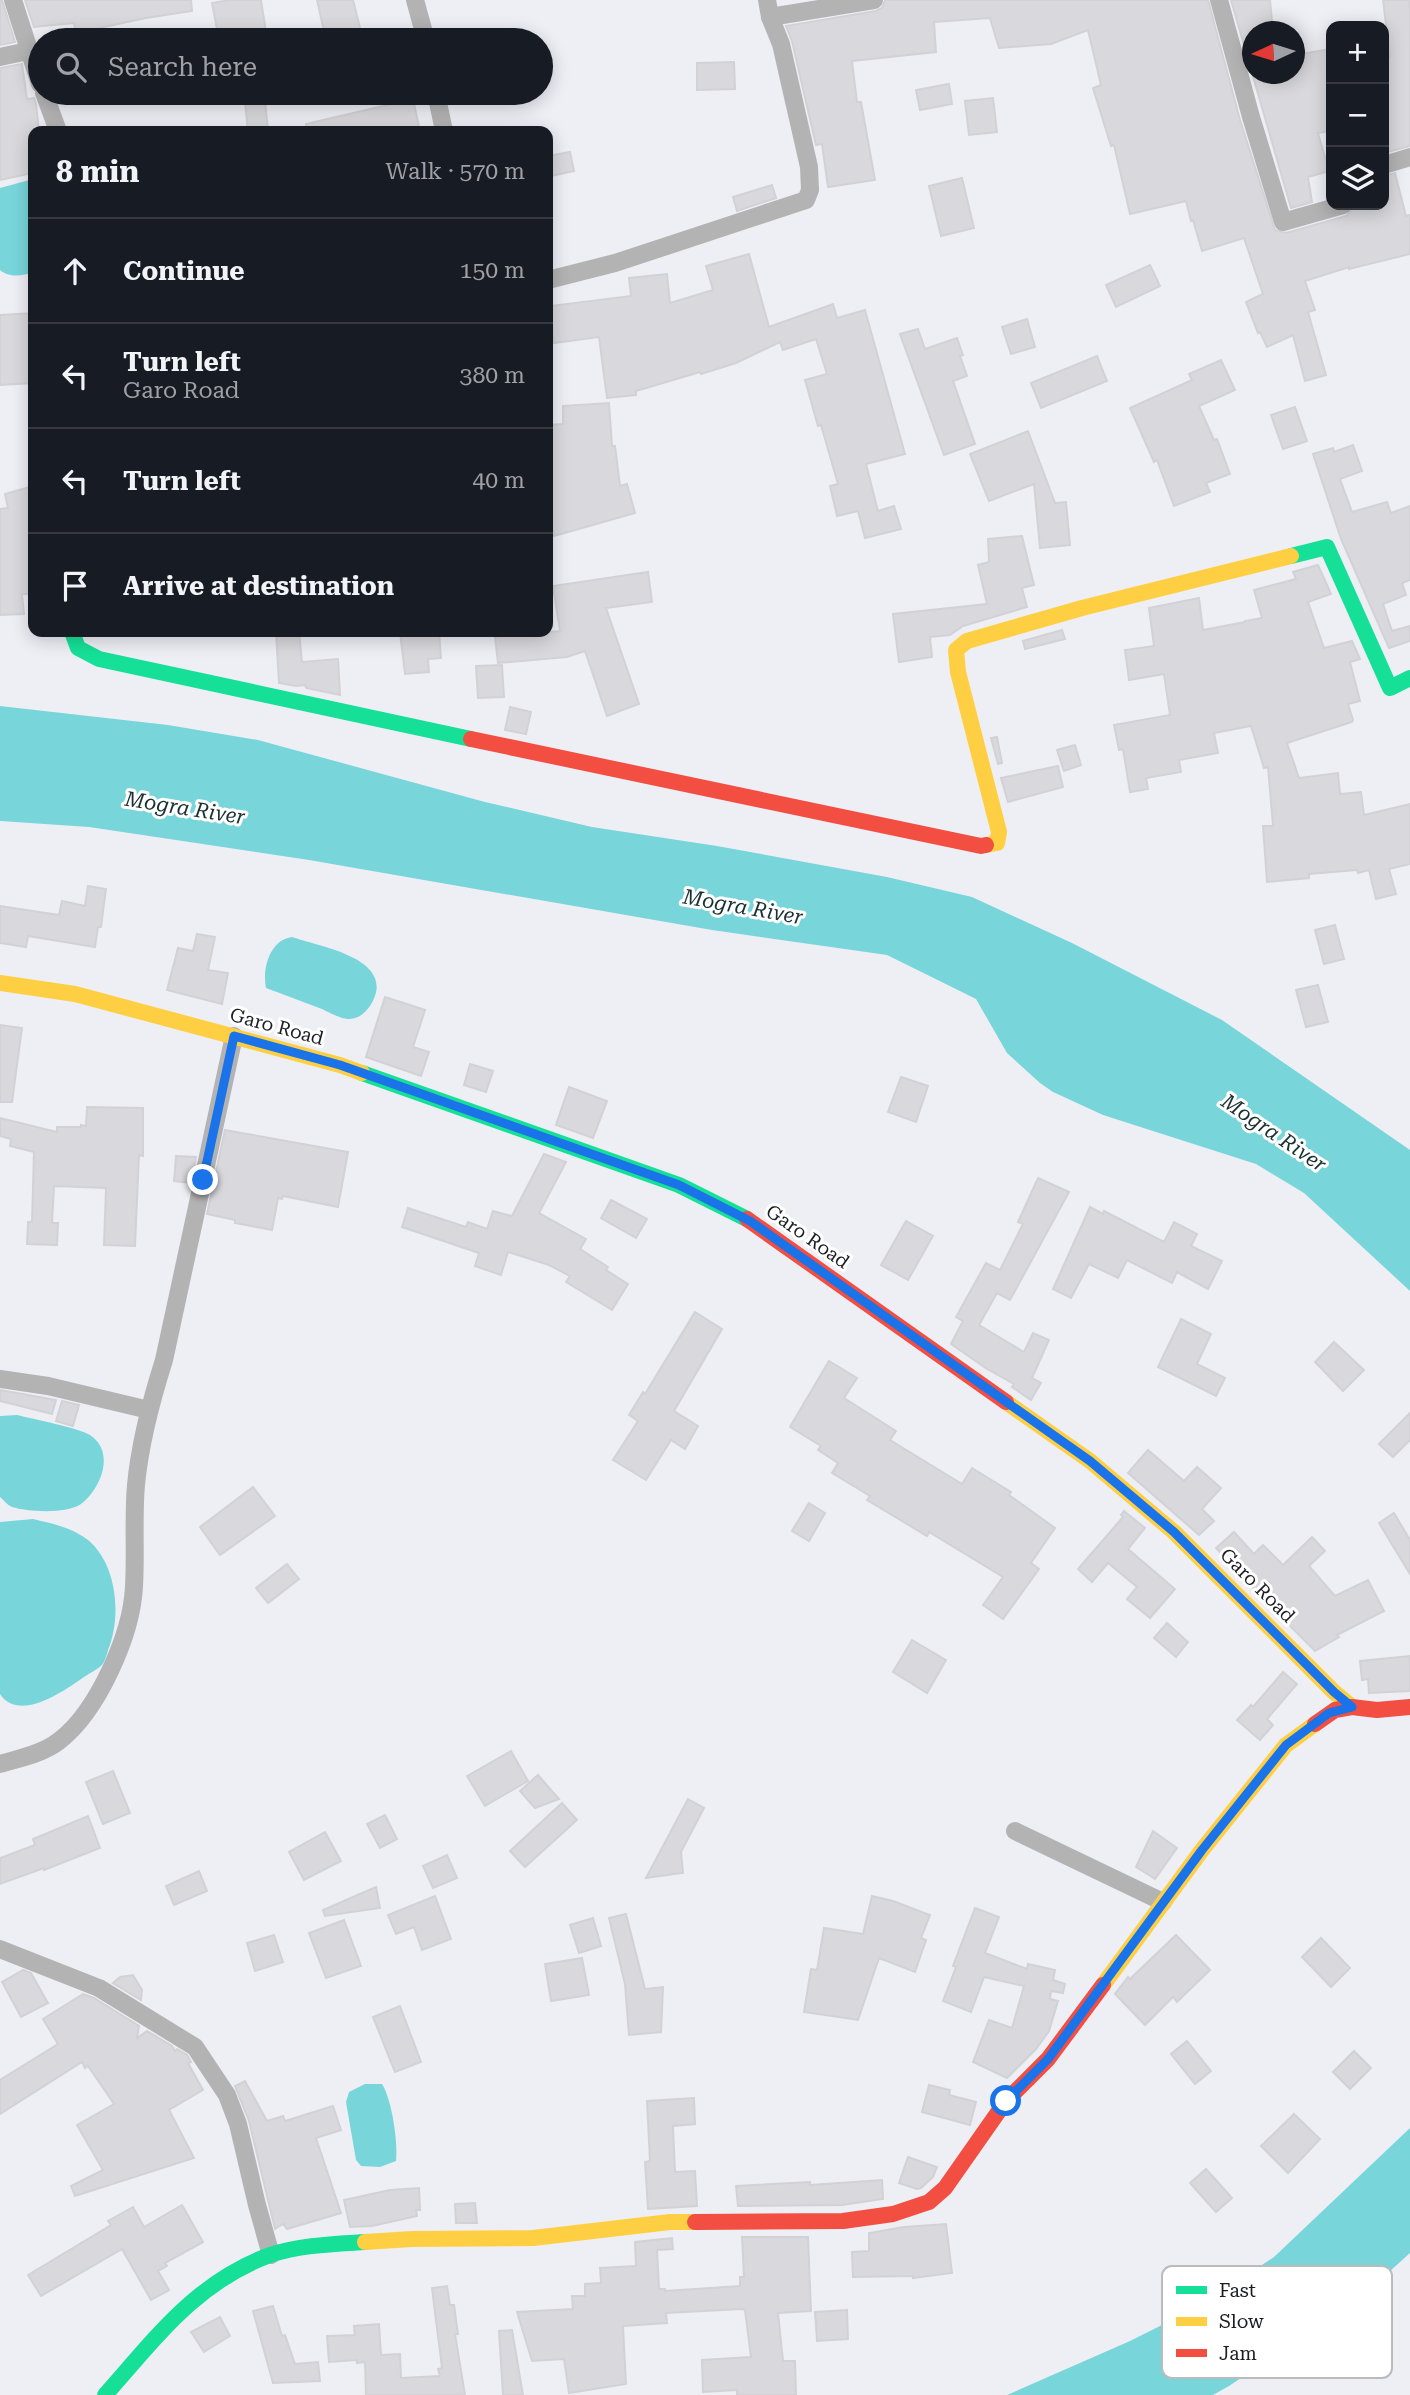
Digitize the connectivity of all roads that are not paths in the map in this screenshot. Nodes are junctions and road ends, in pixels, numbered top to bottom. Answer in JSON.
{"nodes":[{"id":1,"x":13,"y":0,"type":"edge"},
{"id":2,"x":415,"y":0,"type":"edge"},
{"id":3,"x":874,"y":0,"type":"edge"},
{"id":4,"x":1219,"y":0,"type":"edge"},
{"id":5,"x":769,"y":9,"type":"edge"},
{"id":6,"x":423,"y":28,"type":"edge"},
{"id":7,"x":28,"y":51,"type":"joint"},
{"id":8,"x":0,"y":57,"type":"edge"},
{"id":9,"x":48,"y":105,"type":"edge"},
{"id":10,"x":439,"y":105,"type":"edge"},
{"id":11,"x":56,"y":126,"type":"edge"},
{"id":12,"x":443,"y":126,"type":"edge"},
{"id":13,"x":1410,"y":157,"type":"edge"},
{"id":14,"x":1389,"y":163,"type":"edge"},
{"id":15,"x":1326,"y":210,"type":"edge"},
{"id":16,"x":553,"y":279,"type":"edge"},
{"id":17,"x":74,"y":637,"type":"edge"},
{"id":18,"x":1410,"y":678,"type":"edge"},
{"id":19,"x":0,"y":983,"type":"edge"},
{"id":20,"x":234,"y":1036,"type":"junction"},
{"id":21,"x":0,"y":1379,"type":"edge"},
{"id":22,"x":149,"y":1410,"type":"junction"},
{"id":23,"x":1352,"y":1707,"type":"junction"},
{"id":24,"x":1410,"y":1707,"type":"edge"},
{"id":25,"x":0,"y":1764,"type":"edge"},
{"id":26,"x":1015,"y":1830,"type":"dead end"},
{"id":27,"x":1163,"y":1902,"type":"junction"},
{"id":28,"x":0,"y":1949,"type":"edge"},
{"id":29,"x":271,"y":2255,"type":"junction"},
{"id":30,"x":105,"y":2395,"type":"edge"}],
"edges":[{"from":1,"to":7,"type":"street"},
{"from":2,"to":6,"type":"street"},
{"from":3,"to":5,"type":"street"},
{"from":4,"to":15,"type":"street"},
{"from":5,"to":16,"type":"street"},
{"from":7,"to":8,"type":"street"},
{"from":9,"to":11,"type":"street"},
{"from":10,"to":12,"type":"street"},
{"from":13,"to":14,"type":"street"},
{"from":17,"to":18,"type":"street"},
{"from":19,"to":20,"type":"street","name":"Garo Road"},
{"from":20,"to":22,"type":"street"},
{"from":20,"to":23,"type":"street","name":"Garo Road"},
{"from":21,"to":22,"type":"street"},
{"from":22,"to":25,"type":"street"},
{"from":23,"to":24,"type":"street"},
{"from":23,"to":27,"type":"street"},
{"from":26,"to":27,"type":"street"},
{"from":27,"to":29,"type":"street"},
{"from":28,"to":29,"type":"street"},
{"from":29,"to":30,"type":"street"}]}
